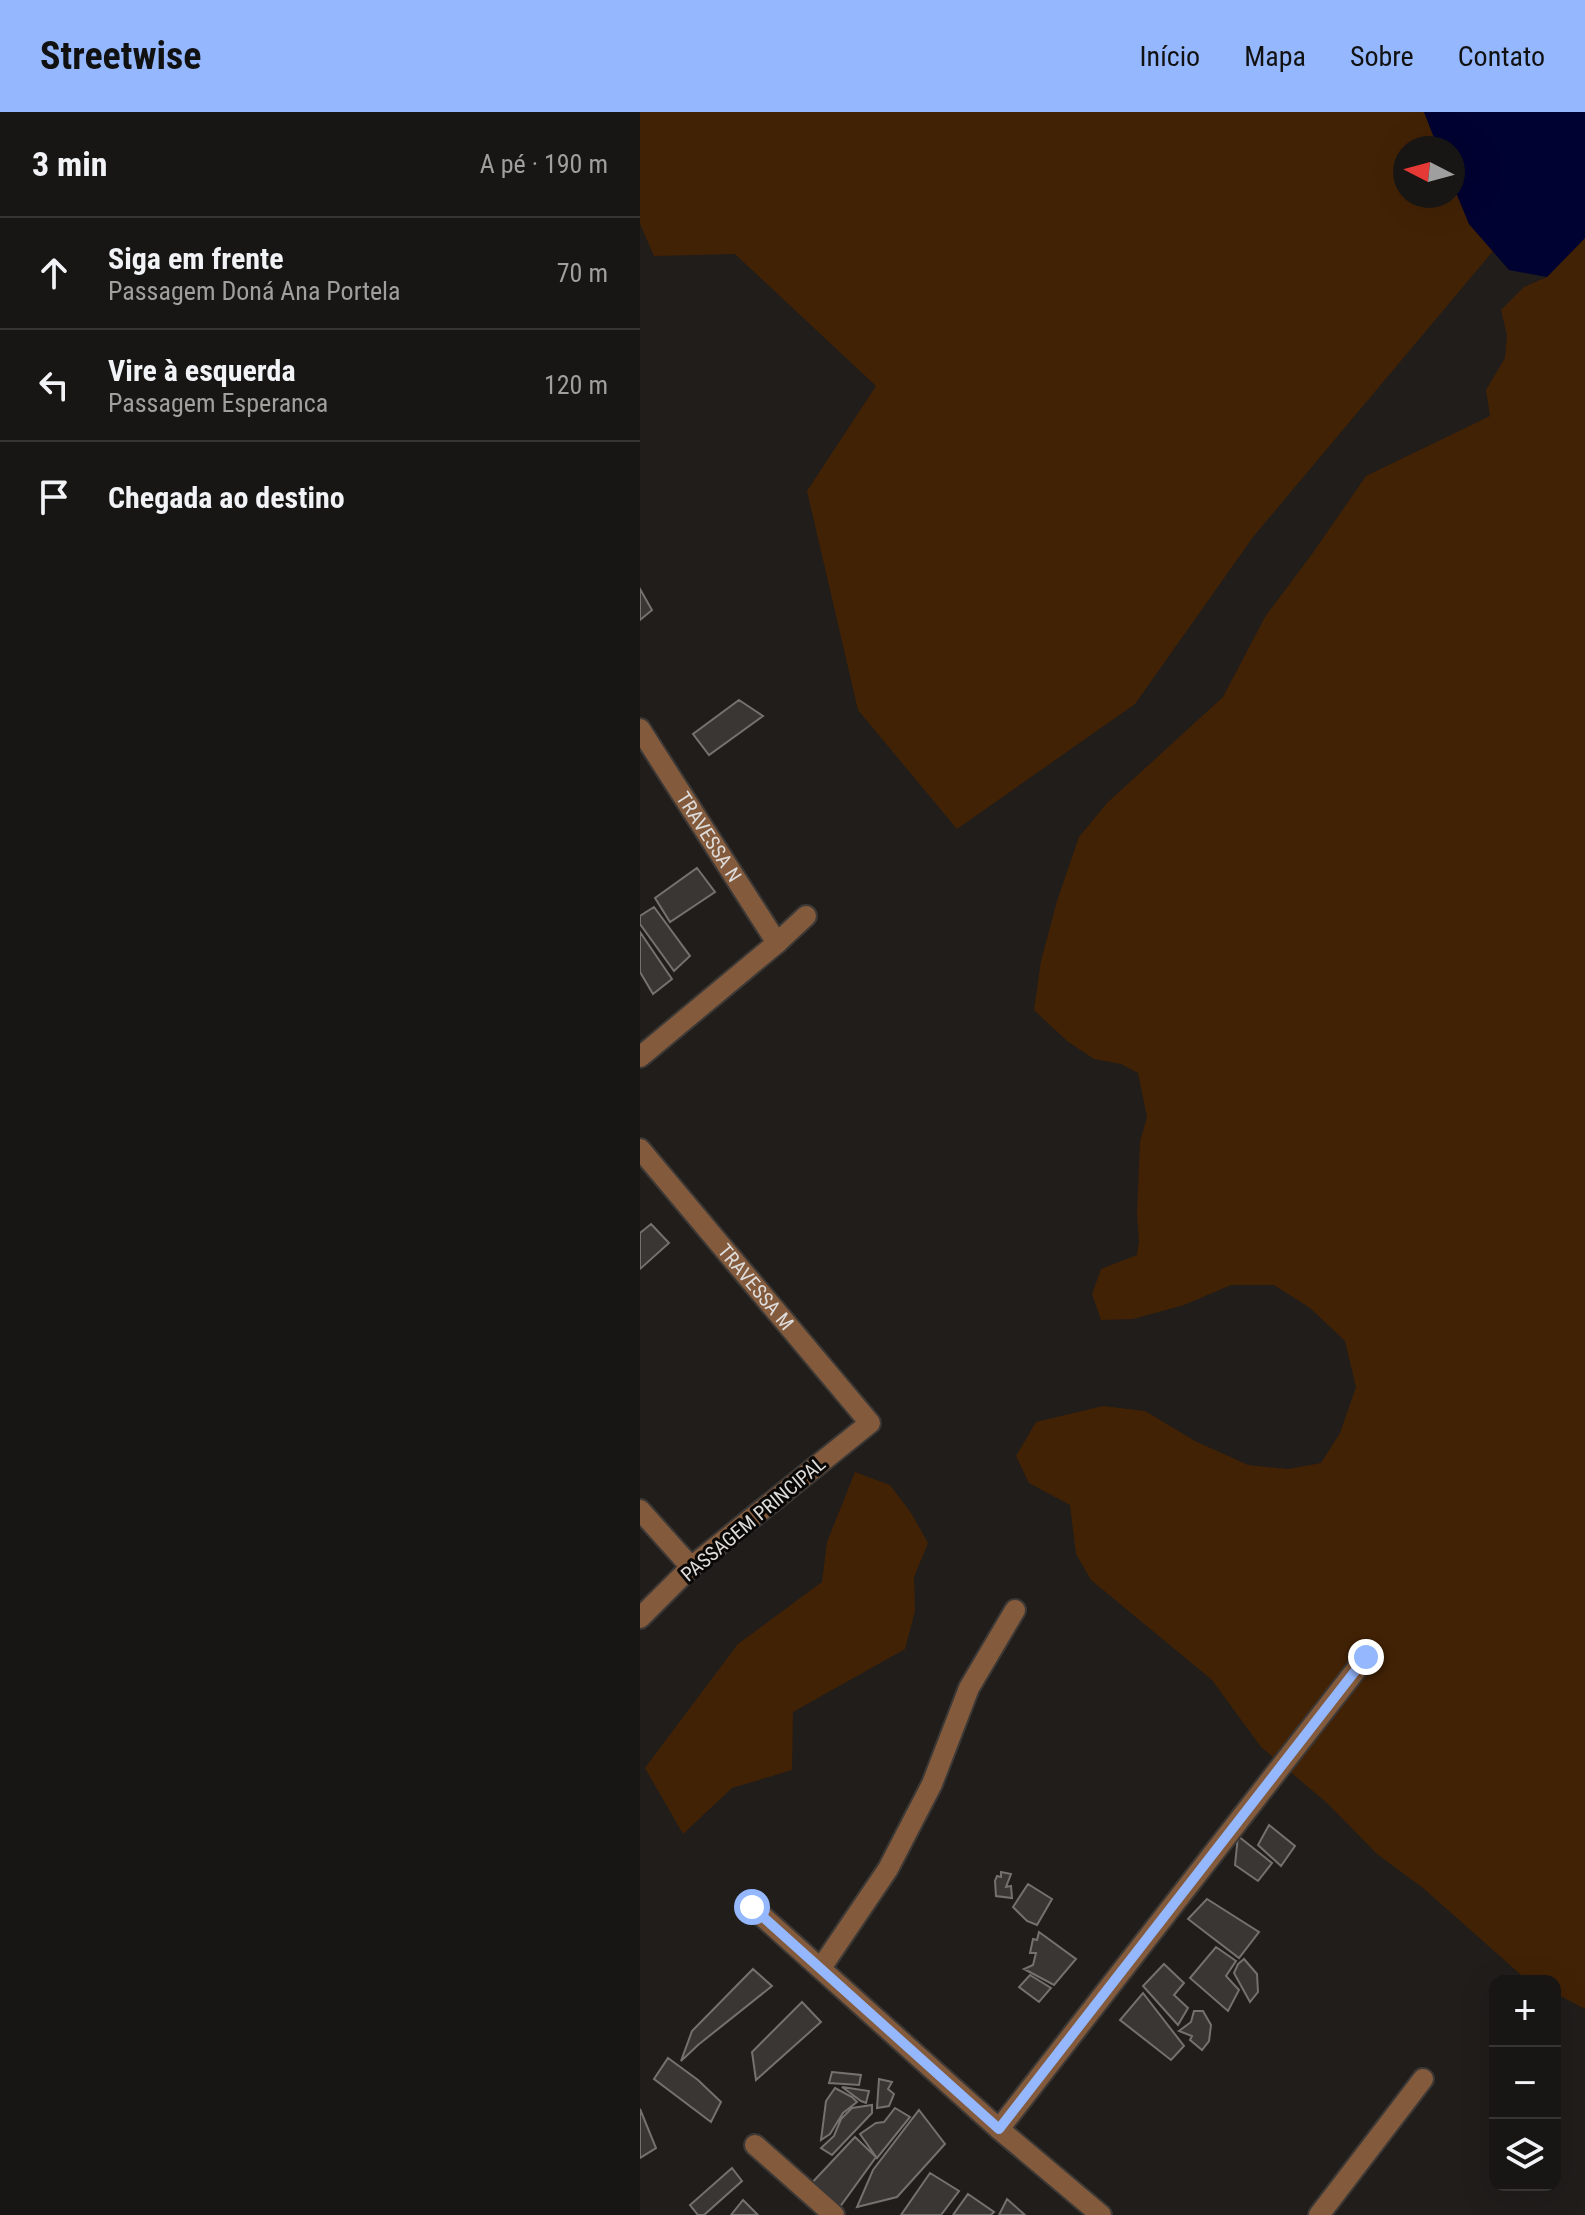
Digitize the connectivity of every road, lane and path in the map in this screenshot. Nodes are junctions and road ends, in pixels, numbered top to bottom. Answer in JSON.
{"nodes":[{"id":1,"x":640,"y":729,"type":"edge"},
{"id":2,"x":806,"y":916,"type":"dead end"},
{"id":3,"x":777,"y":943,"type":"junction"},
{"id":4,"x":640,"y":1057,"type":"edge"},
{"id":5,"x":640,"y":1149,"type":"edge"},
{"id":6,"x":870,"y":1423,"type":"joint"},
{"id":7,"x":640,"y":1510,"type":"edge"},
{"id":8,"x":691,"y":1567,"type":"junction"},
{"id":9,"x":1015,"y":1610,"type":"dead end"},
{"id":10,"x":640,"y":1618,"type":"edge"},
{"id":11,"x":1366,"y":1657,"type":"dead end"},
{"id":12,"x":752,"y":1907,"type":"dead end"},
{"id":13,"x":821,"y":1968,"type":"junction"},
{"id":14,"x":1423,"y":2079,"type":"dead end"},
{"id":15,"x":999,"y":2129,"type":"junction"},
{"id":16,"x":755,"y":2145,"type":"dead end"},
{"id":17,"x":834,"y":2215,"type":"edge"},
{"id":18,"x":1101,"y":2215,"type":"edge"},
{"id":19,"x":1319,"y":2215,"type":"edge"}],
"edges":[{"from":1,"to":3,"type":"street","name":"TRAVESSA N"},
{"from":2,"to":3,"type":"street"},
{"from":3,"to":4,"type":"street"},
{"from":5,"to":6,"type":"street","name":"TRAVESSA M"},
{"from":6,"to":8,"type":"street","name":"PASSAGEM PRINCIPAL"},
{"from":7,"to":8,"type":"street"},
{"from":8,"to":10,"type":"street","name":"PASSAGEM PRINCIPAL"},
{"from":9,"to":13,"type":"street"},
{"from":11,"to":15,"type":"street"},
{"from":12,"to":13,"type":"street"},
{"from":13,"to":15,"type":"street"},
{"from":14,"to":19,"type":"street"},
{"from":15,"to":18,"type":"street"},
{"from":16,"to":17,"type":"street"}]}
